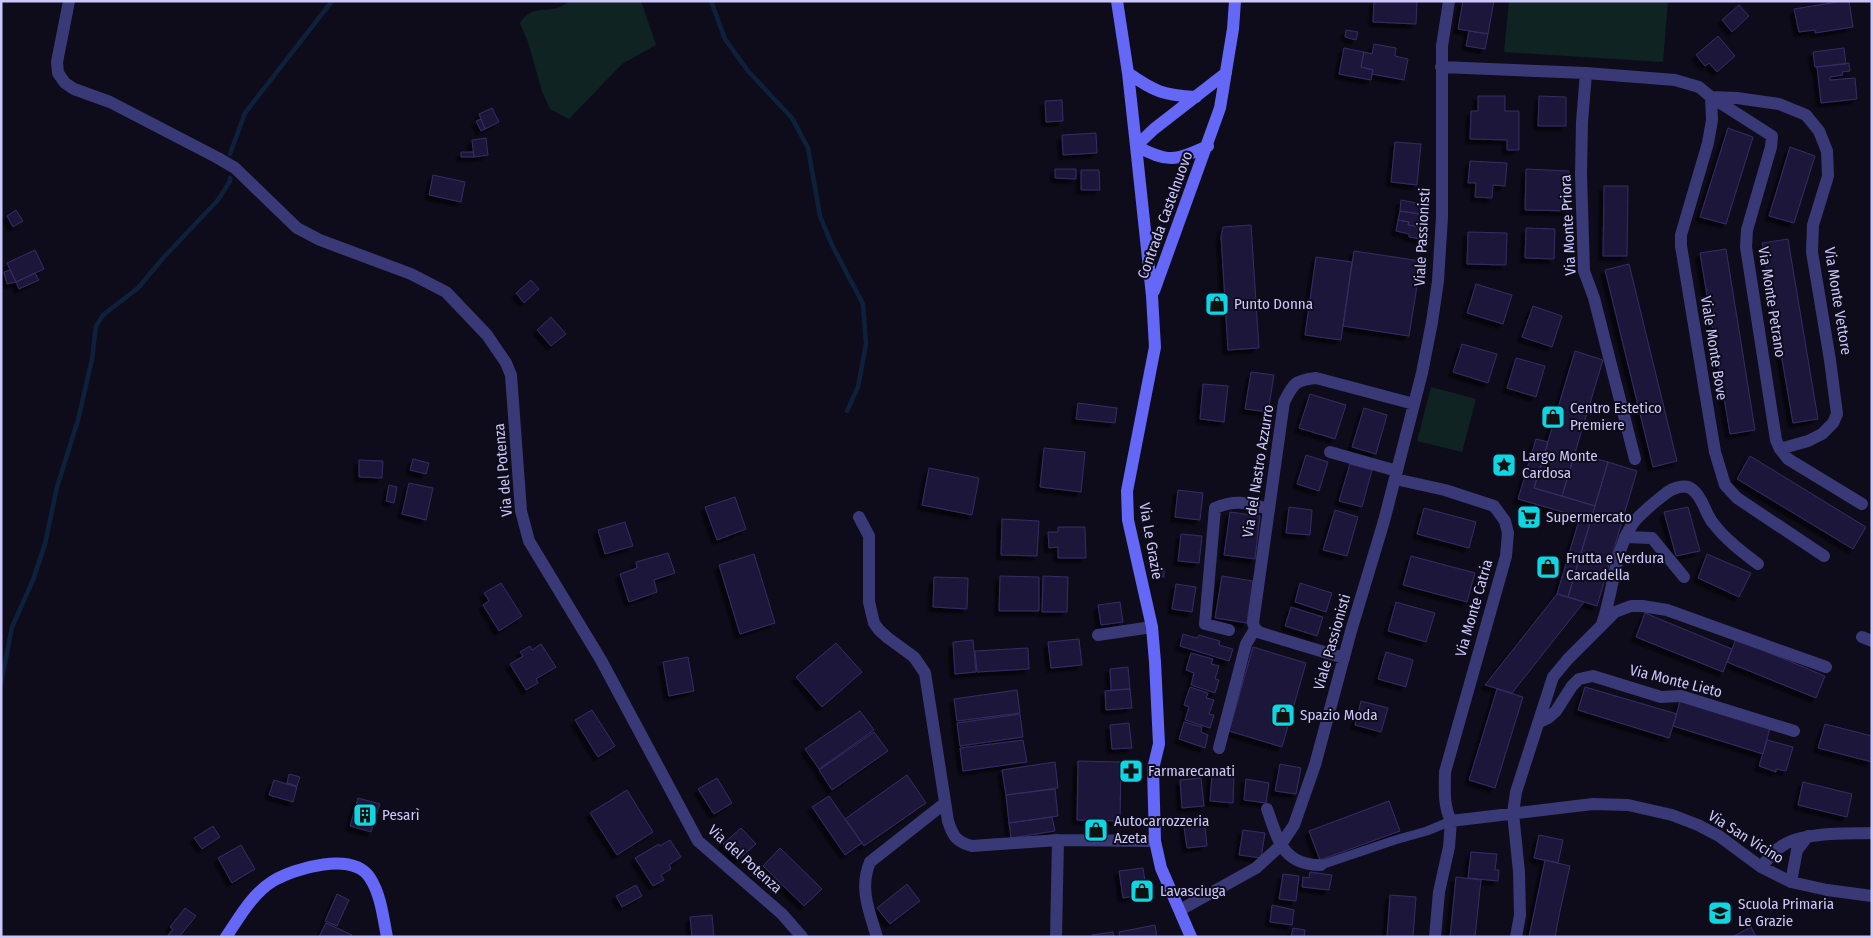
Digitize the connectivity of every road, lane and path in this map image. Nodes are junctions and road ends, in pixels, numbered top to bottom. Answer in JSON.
{"nodes":[{"id":1,"x":69,"y":1,"type":"edge"},
{"id":2,"x":1117,"y":1,"type":"edge"},
{"id":3,"x":1235,"y":1,"type":"edge"},
{"id":4,"x":1449,"y":1,"type":"edge"},
{"id":5,"x":1441,"y":68,"type":"junction"},
{"id":6,"x":1128,"y":73,"type":"junction"},
{"id":7,"x":1226,"y":73,"type":"junction"},
{"id":8,"x":1586,"y":73,"type":"junction"},
{"id":9,"x":1196,"y":97,"type":"junction"},
{"id":10,"x":1711,"y":97,"type":"junction"},
{"id":11,"x":1136,"y":146,"type":"junction"},
{"id":12,"x":1208,"y":146,"type":"junction"},
{"id":13,"x":1152,"y":296,"type":"junction"},
{"id":14,"x":1414,"y":404,"type":"junction"},
{"id":15,"x":1780,"y":449,"type":"junction"},
{"id":16,"x":1330,"y":452,"type":"dead end"},
{"id":17,"x":1635,"y":459,"type":"dead end"},
{"id":18,"x":1396,"y":475,"type":"junction"},
{"id":19,"x":1862,"y":504,"type":"dead end"},
{"id":20,"x":1268,"y":509,"type":"junction"},
{"id":21,"x":859,"y":517,"type":"dead end"},
{"id":22,"x":1625,"y":537,"type":"junction"},
{"id":23,"x":1824,"y":556,"type":"dead end"},
{"id":24,"x":1758,"y":564,"type":"dead end"},
{"id":25,"x":1684,"y":576,"type":"dead end"},
{"id":26,"x":1602,"y":625,"type":"junction"},
{"id":27,"x":1152,"y":627,"type":"junction"},
{"id":28,"x":1254,"y":629,"type":"junction"},
{"id":29,"x":1229,"y":630,"type":"dead end"},
{"id":30,"x":1098,"y":636,"type":"dead end"},
{"id":31,"x":1344,"y":658,"type":"junction"},
{"id":32,"x":1826,"y":667,"type":"dead end"},
{"id":33,"x":1538,"y":722,"type":"junction"},
{"id":34,"x":1794,"y":731,"type":"dead end"},
{"id":35,"x":1219,"y":748,"type":"dead end"},
{"id":36,"x":945,"y":803,"type":"junction"},
{"id":37,"x":1267,"y":809,"type":"dead end"},
{"id":38,"x":1513,"y":813,"type":"junction"},
{"id":39,"x":1451,"y":821,"type":"junction"},
{"id":40,"x":1872,"y":833,"type":"edge"},
{"id":41,"x":1808,"y":836,"type":"junction"},
{"id":42,"x":1058,"y":840,"type":"junction"},
{"id":43,"x":1155,"y":841,"type":"junction"},
{"id":44,"x":1280,"y":846,"type":"junction"},
{"id":45,"x":1321,"y":865,"type":"joint"},
{"id":46,"x":1762,"y":867,"type":"junction"},
{"id":47,"x":1791,"y":882,"type":"junction"},
{"id":48,"x":1872,"y":896,"type":"edge"},
{"id":49,"x":1180,"y":910,"type":"junction"},
{"id":50,"x":226,"y":937,"type":"edge"},
{"id":51,"x":387,"y":937,"type":"edge"},
{"id":52,"x":802,"y":937,"type":"edge"},
{"id":53,"x":877,"y":937,"type":"edge"},
{"id":54,"x":1056,"y":937,"type":"edge"},
{"id":55,"x":1191,"y":937,"type":"edge"},
{"id":56,"x":1435,"y":937,"type":"edge"},
{"id":57,"x":1516,"y":937,"type":"edge"}],
"edges":[{"from":1,"to":52,"type":"street","name":"Via del Potenza"},
{"from":2,"to":6,"type":"main road","name":"Via Le Grazie"},
{"from":3,"to":7,"type":"main road","name":"Contrada Castelnuovo"},
{"from":4,"to":5,"type":"street","name":"Viale Passionisti"},
{"from":5,"to":8,"type":"street","name":"Via Monte Vettore"},
{"from":5,"to":14,"type":"street","name":"Viale Passionisti"},
{"from":6,"to":9,"type":"main road"},
{"from":6,"to":11,"type":"main road","name":"Via Le Grazie"},
{"from":7,"to":9,"type":"main road"},
{"from":7,"to":12,"type":"main road","name":"Contrada Castelnuovo"},
{"from":8,"to":10,"type":"street","name":"Via Monte Vettore"},
{"from":8,"to":17,"type":"street","name":"Via Monte Priora"},
{"from":9,"to":11,"type":"main road"},
{"from":10,"to":15,"type":"street","name":"Via Monte Petrano"},
{"from":10,"to":15,"type":"street","name":"Via Monte Vettore"},
{"from":10,"to":23,"type":"street","name":"Viale Monte Bove"},
{"from":11,"to":12,"type":"main road","name":"Contrada Castelnuovo"},
{"from":11,"to":13,"type":"main road","name":"Via Le Grazie"},
{"from":12,"to":13,"type":"main road","name":"Contrada Castelnuovo"},
{"from":13,"to":27,"type":"main road","name":"Via Le Grazie"},
{"from":14,"to":18,"type":"street","name":"Viale Passionisti"},
{"from":14,"to":20,"type":"street","name":"Via del Nastro Azzurro"},
{"from":15,"to":19,"type":"street"},
{"from":16,"to":18,"type":"street"},
{"from":18,"to":31,"type":"street","name":"Viale Passionisti"},
{"from":18,"to":39,"type":"street","name":"Via Monte Catria"},
{"from":20,"to":28,"type":"street","name":"Via del Nastro Azzurro"},
{"from":20,"to":29,"type":"street"},
{"from":21,"to":36,"type":"street"},
{"from":22,"to":24,"type":"street"},
{"from":22,"to":25,"type":"street"},
{"from":22,"to":26,"type":"street"},
{"from":26,"to":32,"type":"street"},
{"from":26,"to":33,"type":"street"},
{"from":27,"to":30,"type":"street"},
{"from":27,"to":43,"type":"main road","name":"Via Le Grazie"},
{"from":28,"to":31,"type":"street"},
{"from":28,"to":35,"type":"street","name":"Via del Nastro Azzurro"},
{"from":31,"to":44,"type":"street","name":"Viale Passionisti"},
{"from":33,"to":34,"type":"street","name":"Via Monte Lieto"},
{"from":33,"to":38,"type":"street"},
{"from":36,"to":42,"type":"street"},
{"from":36,"to":53,"type":"street"},
{"from":37,"to":44,"type":"street"},
{"from":38,"to":39,"type":"street","name":"Via San Vicino"},
{"from":38,"to":46,"type":"street","name":"Via San Vicino"},
{"from":38,"to":57,"type":"street"},
{"from":39,"to":45,"type":"street","name":"Via San Vicino"},
{"from":39,"to":56,"type":"street"},
{"from":40,"to":41,"type":"street"},
{"from":41,"to":46,"type":"street"},
{"from":41,"to":47,"type":"street"},
{"from":42,"to":43,"type":"street"},
{"from":42,"to":54,"type":"street"},
{"from":43,"to":49,"type":"main road","name":"Via Le Grazie"},
{"from":44,"to":45,"type":"street","name":"Via San Vicino"},
{"from":44,"to":49,"type":"street","name":"Viale Passionisti"},
{"from":46,"to":47,"type":"street","name":"Via San Vicino"},
{"from":47,"to":48,"type":"street","name":"Via San Vicino"},
{"from":49,"to":55,"type":"main road","name":"Via Le Grazie"},
{"from":50,"to":51,"type":"main road"}]}
